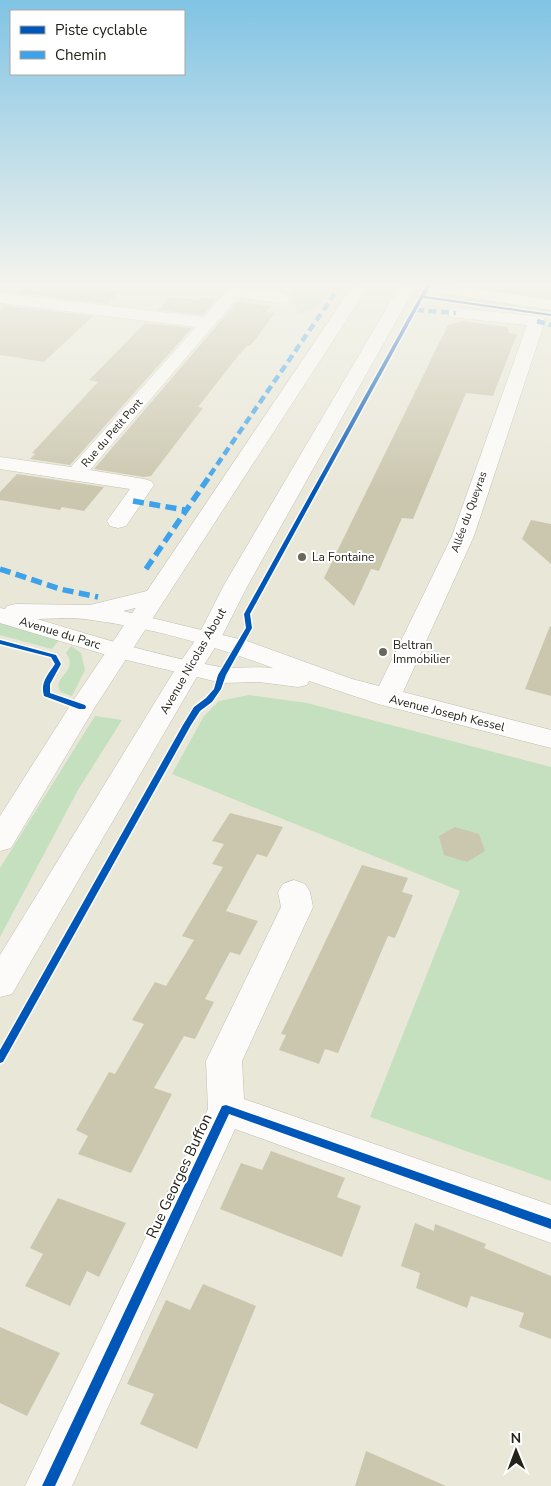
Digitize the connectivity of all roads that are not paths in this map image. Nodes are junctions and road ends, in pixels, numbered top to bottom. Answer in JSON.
{"nodes":[{"id":1,"x":183,"y":351,"type":"edge"},
{"id":2,"x":317,"y":351,"type":"edge"},
{"id":3,"x":368,"y":351,"type":"edge"},
{"id":4,"x":526,"y":351,"type":"edge"},
{"id":5,"x":0,"y":463,"type":"edge"},
{"id":6,"x":76,"y":474,"type":"junction"},
{"id":7,"x":118,"y":521,"type":"dead end"},
{"id":8,"x":155,"y":596,"type":"junction"},
{"id":9,"x":0,"y":610,"type":"edge"},
{"id":10,"x":90,"y":612,"type":"junction"},
{"id":11,"x":0,"y":615,"type":"edge"},
{"id":12,"x":138,"y":621,"type":"junction"},
{"id":13,"x":209,"y":638,"type":"junction"},
{"id":14,"x":119,"y":650,"type":"junction"},
{"id":15,"x":189,"y":668,"type":"junction"},
{"id":16,"x":344,"y":685,"type":"junction"},
{"id":17,"x":387,"y":698,"type":"junction"},
{"id":18,"x":551,"y":739,"type":"edge"},
{"id":19,"x":0,"y":840,"type":"edge"},
{"id":20,"x":294,"y":892,"type":"dead end"},
{"id":21,"x":0,"y":984,"type":"edge"},
{"id":22,"x":226,"y":1109,"type":"junction"},
{"id":23,"x":551,"y":1224,"type":"edge"},
{"id":24,"x":48,"y":1486,"type":"edge"}],
"edges":[{"from":1,"to":6,"type":"street","name":"Rue du Petit Pont"},
{"from":2,"to":8,"type":"street"},
{"from":3,"to":13,"type":"street","name":"Avenue Nicolas About"},
{"from":4,"to":17,"type":"street","name":"Allée du Queyras"},
{"from":5,"to":6,"type":"street","name":"Rue du Petit Pont"},
{"from":6,"to":7,"type":"street","name":"Rue du Petit Pont"},
{"from":8,"to":10,"type":"street","name":"Avenue du Parc"},
{"from":8,"to":12,"type":"street"},
{"from":9,"to":10,"type":"street","name":"Avenue du Parc"},
{"from":10,"to":12,"type":"street","name":"Avenue du Parc"},
{"from":11,"to":14,"type":"street","name":"Avenue du Parc"},
{"from":12,"to":13,"type":"street","name":"Avenue Joseph Kessel"},
{"from":12,"to":14,"type":"street"},
{"from":13,"to":15,"type":"street","name":"Avenue Nicolas About"},
{"from":13,"to":16,"type":"street","name":"Avenue Joseph Kessel"},
{"from":14,"to":15,"type":"street","name":"Avenue Joseph Kessel"},
{"from":14,"to":19,"type":"street"},
{"from":15,"to":16,"type":"street","name":"Avenue Joseph Kessel"},
{"from":15,"to":21,"type":"street","name":"Avenue Nicolas About"},
{"from":16,"to":17,"type":"street","name":"Avenue Joseph Kessel"},
{"from":17,"to":18,"type":"street","name":"Avenue Joseph Kessel"},
{"from":20,"to":22,"type":"street","name":"Rue Georges Buffon"},
{"from":22,"to":23,"type":"street","name":"Rue Georges Buffon"},
{"from":22,"to":24,"type":"street","name":"Rue Georges Buffon"}]}
